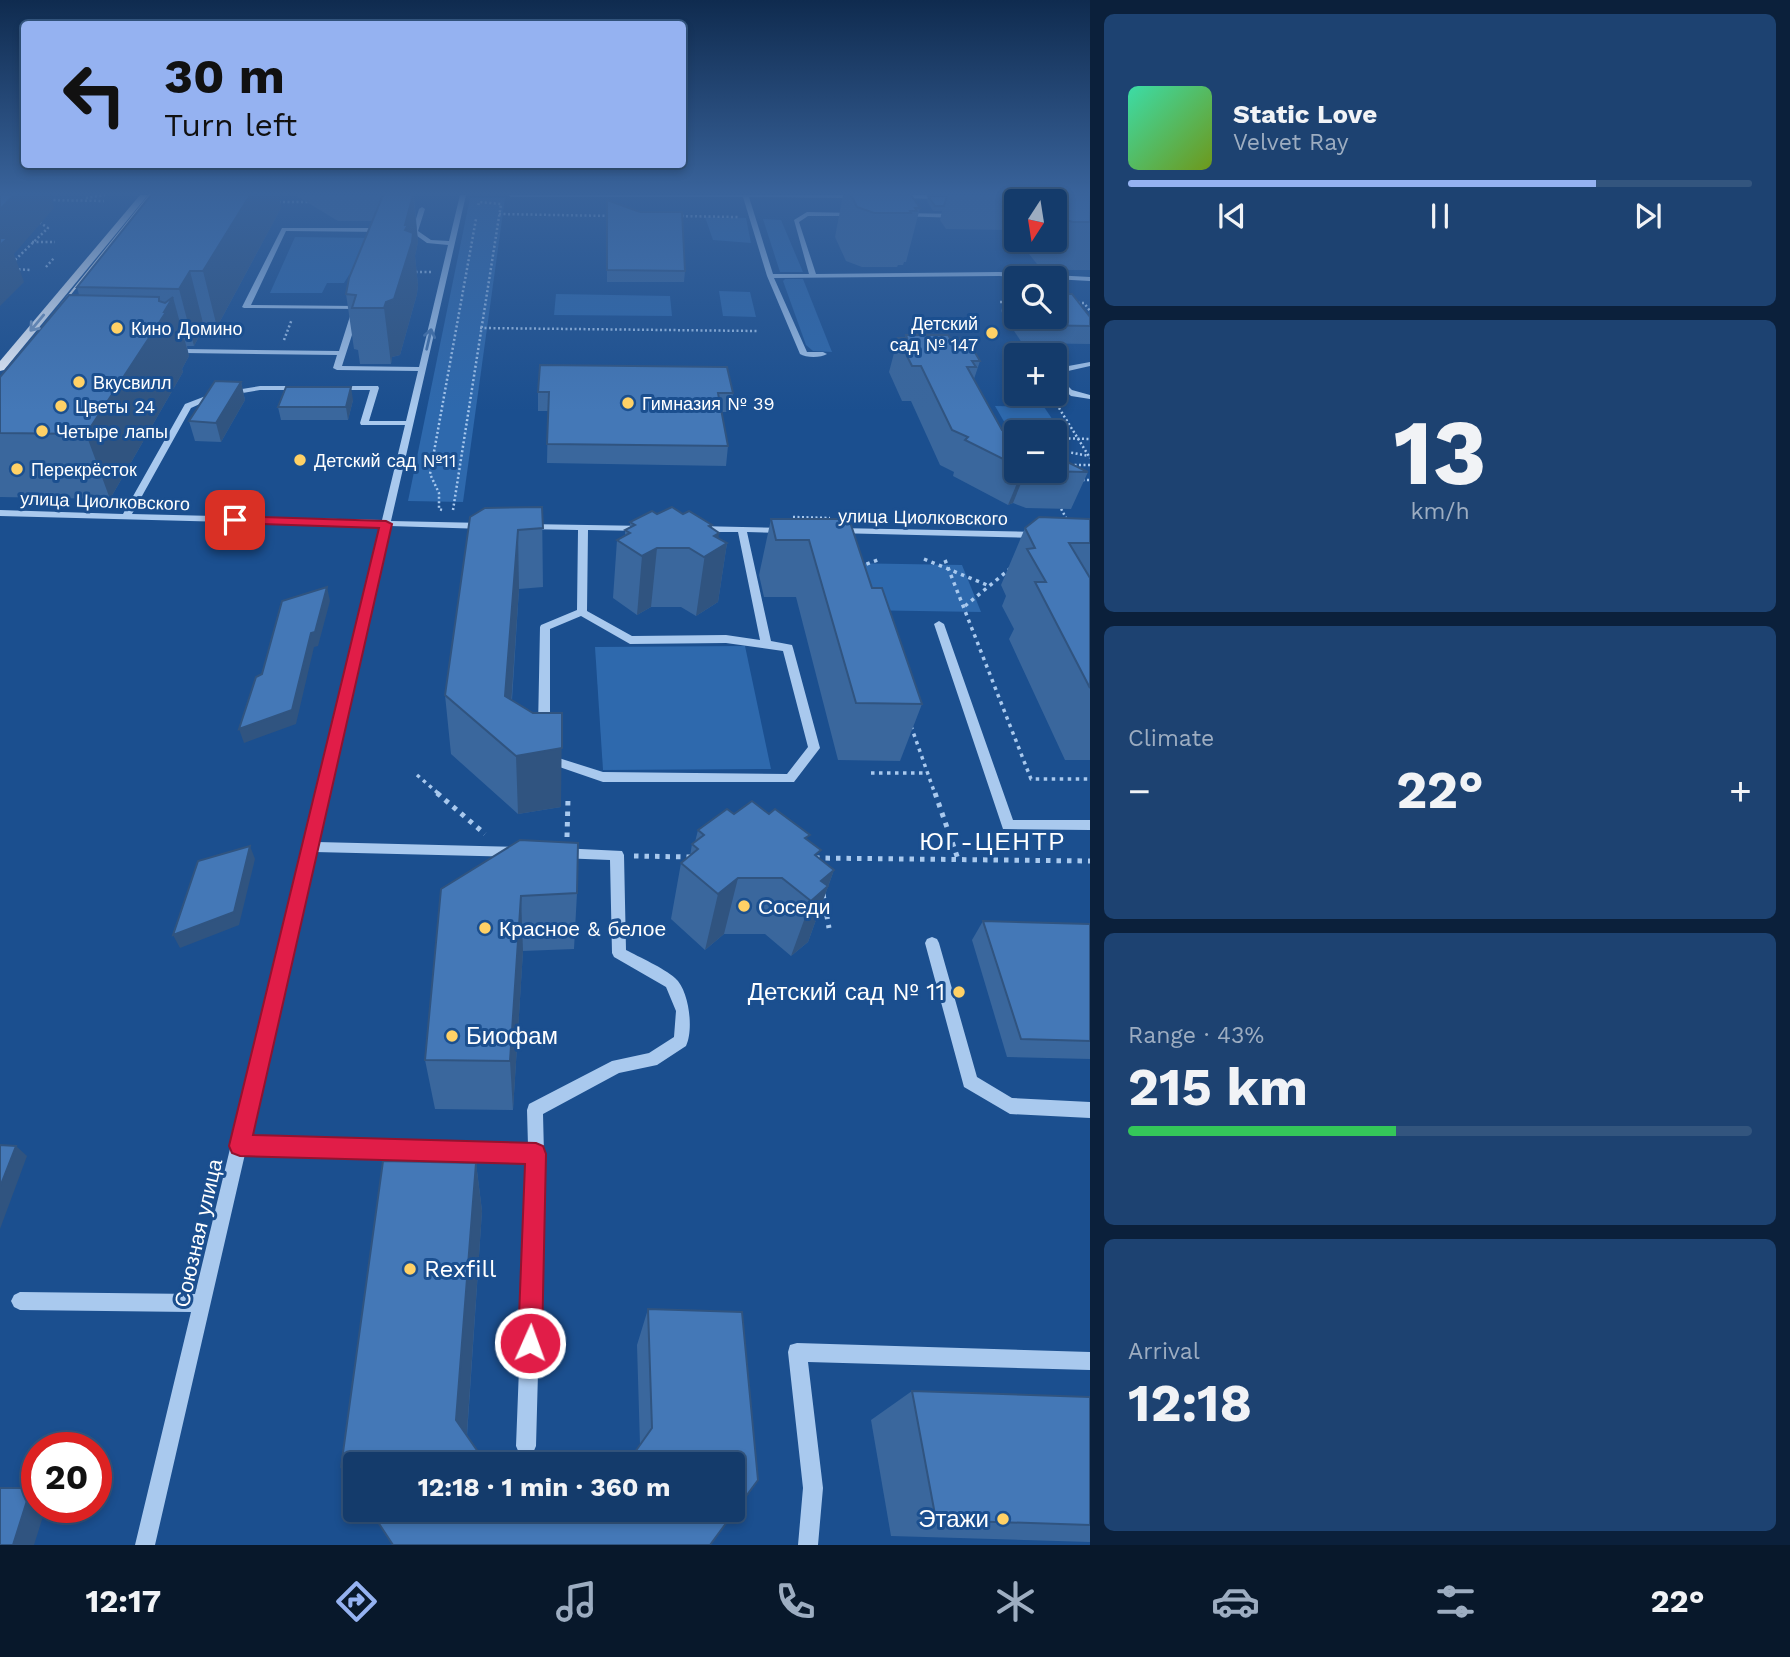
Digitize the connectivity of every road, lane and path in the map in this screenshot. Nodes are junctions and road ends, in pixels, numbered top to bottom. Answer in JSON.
{"nodes":[{"id":1,"x":9,"y":267,"type":"edge"},
{"id":2,"x":84,"y":267,"type":"edge"},
{"id":3,"x":265,"y":267,"type":"edge"},
{"id":4,"x":445,"y":267,"type":"edge"},
{"id":5,"x":467,"y":267,"type":"edge"},
{"id":6,"x":490,"y":267,"type":"edge"},
{"id":7,"x":767,"y":267,"type":"edge"},
{"id":8,"x":810,"y":267,"type":"edge"},
{"id":9,"x":31,"y":270,"type":"dead end"},
{"id":10,"x":404,"y":272,"type":"edge"},
{"id":11,"x":435,"y":272,"type":"dead end"},
{"id":12,"x":770,"y":276,"type":"junction"},
{"id":13,"x":813,"y":276,"type":"junction"},
{"id":14,"x":1090,"y":279,"type":"edge"},
{"id":15,"x":361,"y":299,"type":"edge"},
{"id":16,"x":1000,"y":302,"type":"dead end"},
{"id":17,"x":1004,"y":302,"type":"edge"},
{"id":18,"x":1067,"y":303,"type":"edge"},
{"id":19,"x":357,"y":309,"type":"junction"},
{"id":20,"x":1090,"y":311,"type":"edge"},
{"id":21,"x":480,"y":328,"type":"junction"},
{"id":22,"x":758,"y":331,"type":"dead end"},
{"id":23,"x":208,"y":342,"type":"dead end"},
{"id":24,"x":172,"y":351,"type":"edge"},
{"id":25,"x":203,"y":351,"type":"junction"},
{"id":26,"x":342,"y":353,"type":"junction"},
{"id":27,"x":823,"y":354,"type":"dead end"},
{"id":28,"x":1090,"y":364,"type":"edge"},
{"id":29,"x":0,"y":368,"type":"edge"},
{"id":30,"x":422,"y":369,"type":"junction"},
{"id":31,"x":1067,"y":369,"type":"edge"},
{"id":32,"x":312,"y":388,"type":"edge"},
{"id":33,"x":324,"y":388,"type":"edge"},
{"id":34,"x":1067,"y":393,"type":"edge"},
{"id":35,"x":1090,"y":397,"type":"edge"},
{"id":36,"x":1059,"y":408,"type":"dead end"},
{"id":37,"x":409,"y":423,"type":"junction"},
{"id":38,"x":1067,"y":438,"type":"edge"},
{"id":39,"x":1078,"y":438,"type":"junction"},
{"id":40,"x":1090,"y":439,"type":"edge"},
{"id":41,"x":1067,"y":451,"type":"edge"},
{"id":42,"x":1090,"y":457,"type":"edge"},
{"id":43,"x":1067,"y":465,"type":"edge"},
{"id":44,"x":1090,"y":465,"type":"edge"},
{"id":45,"x":1068,"y":480,"type":"edge"},
{"id":46,"x":1090,"y":480,"type":"edge"},
{"id":47,"x":1055,"y":498,"type":"edge"},
{"id":48,"x":439,"y":509,"type":"dead end"},
{"id":49,"x":453,"y":510,"type":"dead end"},
{"id":50,"x":0,"y":513,"type":"edge"},
{"id":51,"x":126,"y":517,"type":"junction"},
{"id":52,"x":1066,"y":519,"type":"edge"},
{"id":53,"x":386,"y":524,"type":"junction"},
{"id":54,"x":491,"y":526,"type":"edge"},
{"id":55,"x":517,"y":527,"type":"edge"},
{"id":56,"x":583,"y":528,"type":"junction"},
{"id":57,"x":662,"y":528,"type":"edge"},
{"id":58,"x":689,"y":529,"type":"edge"},
{"id":59,"x":742,"y":529,"type":"junction"},
{"id":60,"x":796,"y":530,"type":"edge"},
{"id":61,"x":824,"y":531,"type":"edge"},
{"id":62,"x":1042,"y":535,"type":"edge"},
{"id":63,"x":859,"y":558,"type":"edge"},
{"id":64,"x":880,"y":559,"type":"dead end"},
{"id":65,"x":924,"y":559,"type":"dead end"},
{"id":66,"x":945,"y":560,"type":"dead end"},
{"id":67,"x":1021,"y":561,"type":"dead end"},
{"id":68,"x":862,"y":565,"type":"junction"},
{"id":69,"x":947,"y":567,"type":"junction"},
{"id":70,"x":854,"y":569,"type":"edge"},
{"id":71,"x":865,"y":575,"type":"edge"},
{"id":72,"x":987,"y":585,"type":"junction"},
{"id":73,"x":965,"y":606,"type":"junction"},
{"id":74,"x":582,"y":612,"type":"junction"},
{"id":75,"x":939,"y":624,"type":"dead end"},
{"id":76,"x":766,"y":644,"type":"junction"},
{"id":77,"x":910,"y":723,"type":"edge"},
{"id":78,"x":871,"y":773,"type":"dead end"},
{"id":79,"x":926,"y":773,"type":"junction"},
{"id":80,"x":417,"y":775,"type":"dead end"},
{"id":81,"x":1090,"y":779,"type":"edge"},
{"id":82,"x":568,"y":799,"type":"dead end"},
{"id":83,"x":1090,"y":825,"type":"edge"},
{"id":84,"x":491,"y":839,"type":"dead end"},
{"id":85,"x":578,"y":842,"type":"edge"},
{"id":86,"x":312,"y":846,"type":"junction"},
{"id":87,"x":617,"y":855,"type":"junction"},
{"id":88,"x":702,"y":857,"type":"edge"},
{"id":89,"x":810,"y":858,"type":"edge"},
{"id":90,"x":958,"y":859,"type":"junction"},
{"id":91,"x":1090,"y":861,"type":"edge"},
{"id":92,"x":822,"y":887,"type":"edge"},
{"id":93,"x":829,"y":928,"type":"dead end"},
{"id":94,"x":932,"y":943,"type":"dead end"},
{"id":95,"x":1090,"y":1110,"type":"edge"},
{"id":96,"x":240,"y":1146,"type":"junction"},
{"id":97,"x":536,"y":1154,"type":"junction"},
{"id":98,"x":20,"y":1301,"type":"dead end"},
{"id":99,"x":203,"y":1303,"type":"junction"},
{"id":100,"x":1090,"y":1361,"type":"edge"},
{"id":101,"x":526,"y":1446,"type":"dead end"},
{"id":102,"x":145,"y":1545,"type":"edge"},
{"id":103,"x":808,"y":1545,"type":"edge"}],
"edges":[{"from":1,"to":9,"type":"path"},
{"from":2,"to":29,"type":"main road","one_way":true},
{"from":3,"to":19,"type":"street"},
{"from":30,"to":4,"type":"street","name":"Союзная улица","one_way":true},
{"from":5,"to":48,"type":"path"},
{"from":6,"to":21,"type":"path"},
{"from":7,"to":12,"type":"street"},
{"from":8,"to":13,"type":"street"},
{"from":10,"to":11,"type":"path"},
{"from":12,"to":13,"type":"street"},
{"from":12,"to":27,"type":"street"},
{"from":13,"to":14,"type":"street"},
{"from":15,"to":19,"type":"street"},
{"from":16,"to":17,"type":"path"},
{"from":18,"to":20,"type":"path"},
{"from":19,"to":26,"type":"street"},
{"from":21,"to":22,"type":"path"},
{"from":21,"to":49,"type":"path"},
{"from":23,"to":25,"type":"street"},
{"from":24,"to":25,"type":"street"},
{"from":25,"to":26,"type":"street"},
{"from":26,"to":30,"type":"street"},
{"from":28,"to":31,"type":"street"},
{"from":30,"to":37,"type":"street","name":"Союзная улица"},
{"from":32,"to":51,"type":"street"},
{"from":33,"to":37,"type":"street"},
{"from":34,"to":35,"type":"street"},
{"from":36,"to":39,"type":"path"},
{"from":37,"to":53,"type":"street","name":"Союзная улица"},
{"from":38,"to":39,"type":"path"},
{"from":39,"to":40,"type":"path"},
{"from":39,"to":42,"type":"path"},
{"from":41,"to":42,"type":"path"},
{"from":43,"to":44,"type":"path"},
{"from":45,"to":46,"type":"path"},
{"from":47,"to":52,"type":"path"},
{"from":50,"to":51,"type":"street","name":"улица Циолковского"},
{"from":51,"to":53,"type":"street","name":"улица Циолковского"},
{"from":53,"to":54,"type":"street","name":"улица Циолковского"},
{"from":53,"to":86,"type":"street","name":"Союзная улица"},
{"from":55,"to":56,"type":"street"},
{"from":56,"to":57,"type":"street"},
{"from":56,"to":74,"type":"street"},
{"from":58,"to":59,"type":"street"},
{"from":59,"to":60,"type":"street"},
{"from":59,"to":76,"type":"street"},
{"from":61,"to":62,"type":"street","name":"улица Циолковского"},
{"from":63,"to":68,"type":"path"},
{"from":64,"to":68,"type":"path"},
{"from":65,"to":69,"type":"path"},
{"from":66,"to":69,"type":"path"},
{"from":67,"to":72,"type":"path"},
{"from":68,"to":70,"type":"path"},
{"from":68,"to":71,"type":"path"},
{"from":69,"to":72,"type":"path"},
{"from":69,"to":73,"type":"path"},
{"from":72,"to":73,"type":"path"},
{"from":73,"to":81,"type":"path"},
{"from":74,"to":76,"type":"street"},
{"from":74,"to":76,"type":"street"},
{"from":75,"to":83,"type":"street"},
{"from":77,"to":79,"type":"path"},
{"from":78,"to":79,"type":"path"},
{"from":79,"to":90,"type":"path"},
{"from":80,"to":84,"type":"path"},
{"from":82,"to":85,"type":"path"},
{"from":86,"to":87,"type":"street"},
{"from":86,"to":96,"type":"street","name":"Союзная улица"},
{"from":87,"to":88,"type":"path"},
{"from":87,"to":97,"type":"street"},
{"from":89,"to":90,"type":"path"},
{"from":90,"to":91,"type":"path"},
{"from":92,"to":93,"type":"path"},
{"from":94,"to":95,"type":"street"},
{"from":96,"to":97,"type":"street"},
{"from":96,"to":99,"type":"street","name":"Союзная улица"},
{"from":97,"to":101,"type":"street"},
{"from":98,"to":99,"type":"street"},
{"from":99,"to":102,"type":"street","name":"Союзная улица"},
{"from":100,"to":103,"type":"street"}]}
